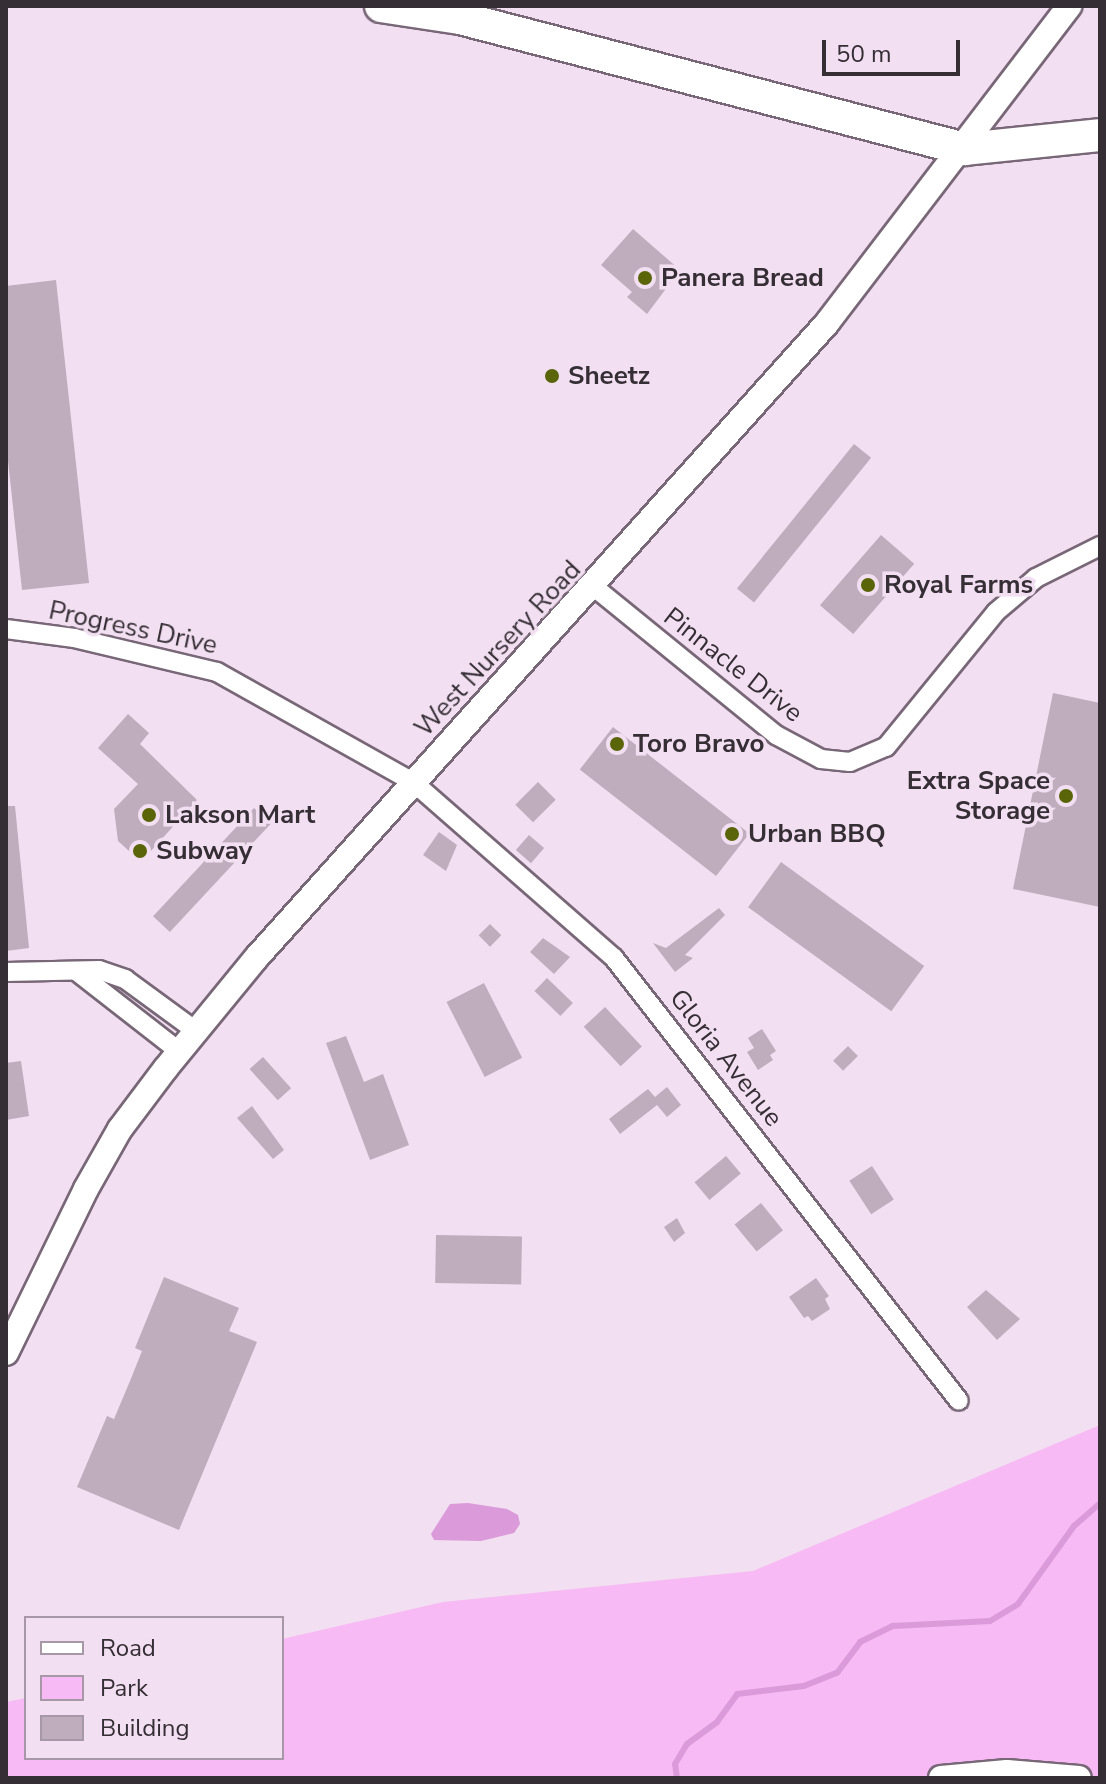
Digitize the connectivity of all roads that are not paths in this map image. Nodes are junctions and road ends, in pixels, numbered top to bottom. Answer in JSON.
{"nodes":[{"id":1,"x":381,"y":6,"type":"edge"},
{"id":2,"x":1069,"y":6,"type":"edge"},
{"id":3,"x":1100,"y":135,"type":"edge"},
{"id":4,"x":965,"y":149,"type":"junction"},
{"id":5,"x":1100,"y":546,"type":"edge"},
{"id":6,"x":594,"y":587,"type":"junction"},
{"id":7,"x":6,"y":629,"type":"edge"},
{"id":8,"x":413,"y":782,"type":"junction"},
{"id":9,"x":76,"y":971,"type":"junction"},
{"id":10,"x":6,"y":972,"type":"edge"},
{"id":11,"x":196,"y":1031,"type":"junction"},
{"id":12,"x":180,"y":1052,"type":"junction"},
{"id":13,"x":6,"y":1353,"type":"edge"},
{"id":14,"x":959,"y":1401,"type":"dead end"},
{"id":15,"x":941,"y":1778,"type":"edge"},
{"id":16,"x":1079,"y":1778,"type":"edge"}],
"edges":[{"from":1,"to":4,"type":"highway"},
{"from":2,"to":4,"type":"main road","name":"West Nursery Road"},
{"from":3,"to":4,"type":"highway"},
{"from":4,"to":6,"type":"main road","name":"West Nursery Road"},
{"from":5,"to":6,"type":"street","name":"Pinnacle Drive"},
{"from":6,"to":8,"type":"main road","name":"West Nursery Road"},
{"from":7,"to":8,"type":"street","name":"Progress Drive"},
{"from":8,"to":11,"type":"main road","name":"West Nursery Road"},
{"from":8,"to":14,"type":"street","name":"Gloria Avenue"},
{"from":9,"to":10,"type":"street"},
{"from":9,"to":11,"type":"street"},
{"from":9,"to":12,"type":"street"},
{"from":11,"to":12,"type":"main road","name":"West Nursery Road"},
{"from":12,"to":13,"type":"main road","name":"West Nursery Road"},
{"from":15,"to":16,"type":"main road"}]}
